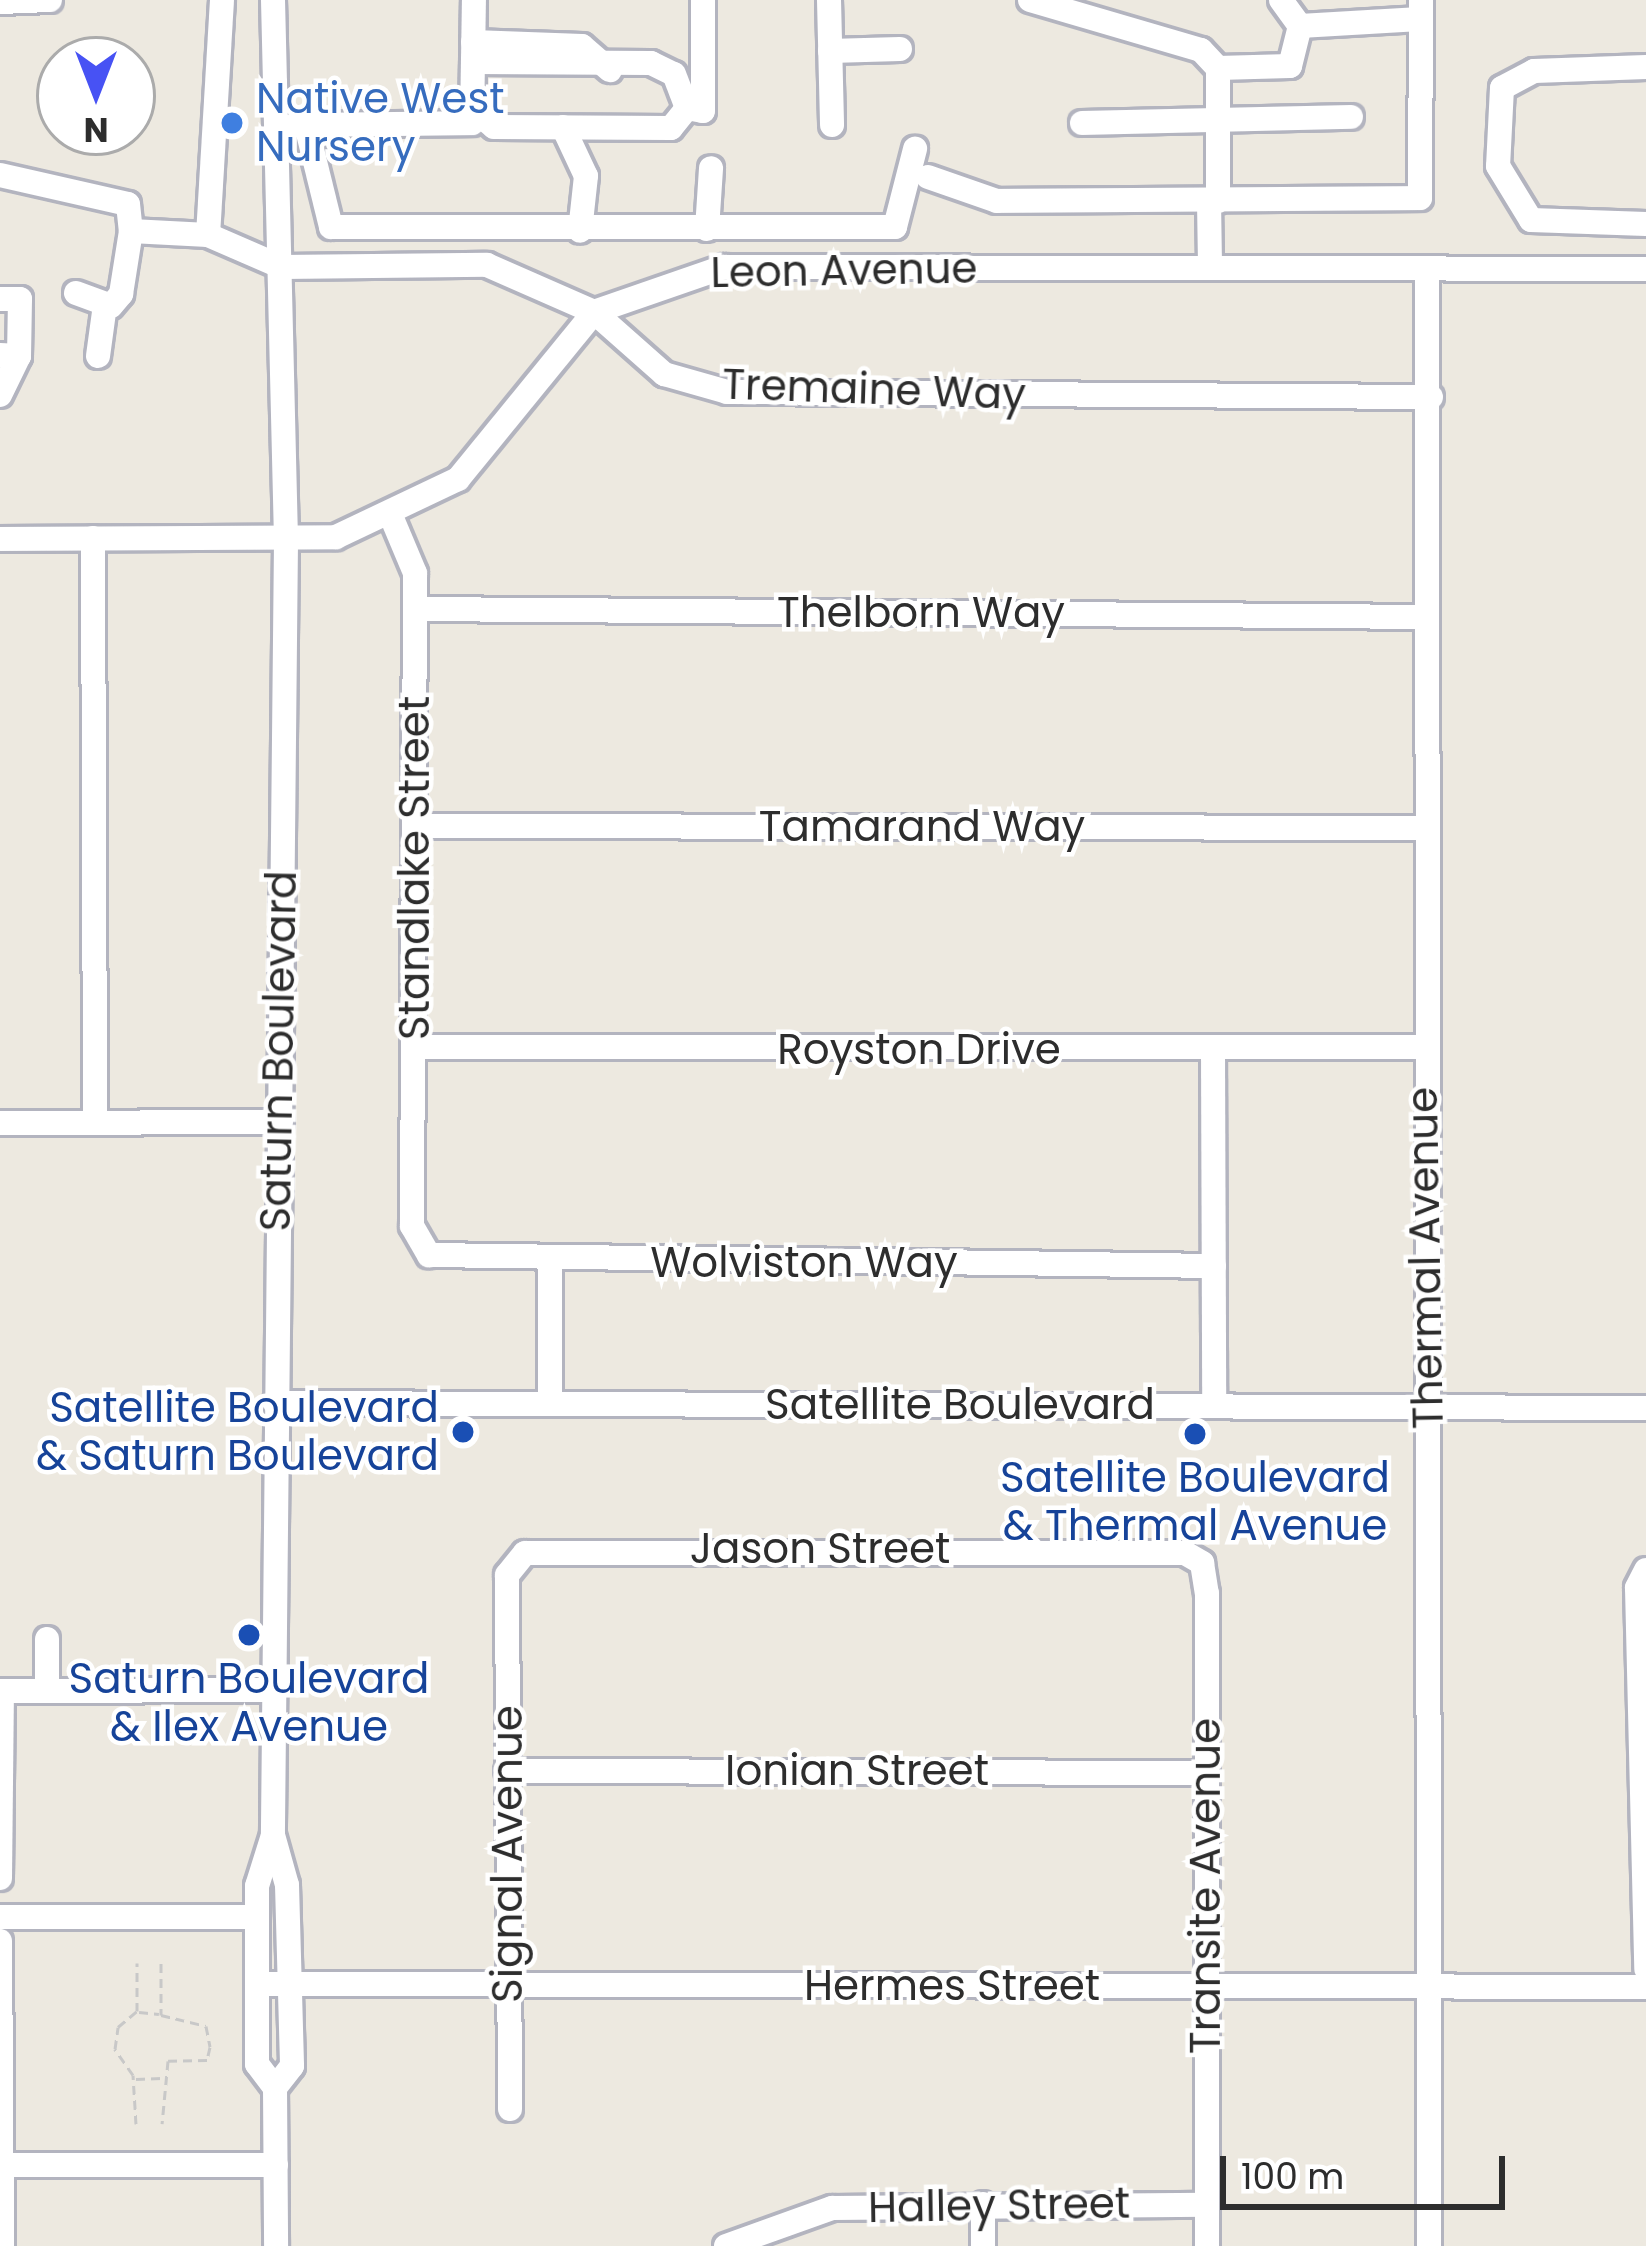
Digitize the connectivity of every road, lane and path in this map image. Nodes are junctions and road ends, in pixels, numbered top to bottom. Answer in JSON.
{"nodes":[{"id":1,"x":50,"y":0,"type":"edge"},
{"id":2,"x":222,"y":0,"type":"edge"},
{"id":3,"x":273,"y":0,"type":"edge"},
{"id":4,"x":474,"y":0,"type":"edge"},
{"id":5,"x":703,"y":0,"type":"edge"},
{"id":6,"x":829,"y":0,"type":"edge"},
{"id":7,"x":1030,"y":0,"type":"edge"},
{"id":8,"x":1281,"y":0,"type":"edge"},
{"id":9,"x":0,"y":2,"type":"edge"},
{"id":10,"x":1420,"y":10,"type":"edge"},
{"id":11,"x":1300,"y":26,"type":"junction"},
{"id":12,"x":900,"y":49,"type":"dead end"},
{"id":13,"x":830,"y":50,"type":"junction"},
{"id":14,"x":473,"y":52,"type":"junction"},
{"id":15,"x":1646,"y":67,"type":"edge"},
{"id":16,"x":1219,"y":68,"type":"junction"},
{"id":17,"x":687,"y":109,"type":"junction"},
{"id":18,"x":477,"y":112,"type":"junction"},
{"id":19,"x":1351,"y":117,"type":"dead end"},
{"id":20,"x":1215,"y":119,"type":"junction"},
{"id":21,"x":1082,"y":123,"type":"dead end"},
{"id":22,"x":274,"y":125,"type":"junction"},
{"id":23,"x":307,"y":125,"type":"junction"},
{"id":24,"x":832,"y":125,"type":"dead end"},
{"id":25,"x":563,"y":128,"type":"junction"},
{"id":26,"x":915,"y":149,"type":"dead end"},
{"id":27,"x":711,"y":168,"type":"dead end"},
{"id":28,"x":0,"y":175,"type":"edge"},
{"id":29,"x":928,"y":178,"type":"dead end"},
{"id":30,"x":1214,"y":201,"type":"junction"},
{"id":31,"x":1646,"y":224,"type":"edge"},
{"id":32,"x":707,"y":229,"type":"junction"},
{"id":33,"x":131,"y":231,"type":"junction"},
{"id":34,"x":580,"y":231,"type":"junction"},
{"id":35,"x":208,"y":235,"type":"junction"},
{"id":36,"x":282,"y":267,"type":"junction"},
{"id":37,"x":1210,"y":268,"type":"junction"},
{"id":38,"x":1427,"y":269,"type":"junction"},
{"id":39,"x":1646,"y":269,"type":"edge"},
{"id":40,"x":76,"y":292,"type":"dead end"},
{"id":41,"x":0,"y":299,"type":"edge"},
{"id":42,"x":105,"y":305,"type":"junction"},
{"id":43,"x":594,"y":312,"type":"junction"},
{"id":44,"x":10,"y":355,"type":"edge"},
{"id":45,"x":98,"y":356,"type":"dead end"},
{"id":46,"x":0,"y":395,"type":"edge"},
{"id":47,"x":1431,"y":397,"type":"junction"},
{"id":48,"x":391,"y":516,"type":"junction"},
{"id":49,"x":93,"y":538,"type":"junction"},
{"id":50,"x":0,"y":539,"type":"edge"},
{"id":51,"x":286,"y":542,"type":"junction"},
{"id":52,"x":415,"y":608,"type":"junction"},
{"id":53,"x":1427,"y":617,"type":"junction"},
{"id":54,"x":417,"y":826,"type":"junction"},
{"id":55,"x":1427,"y":829,"type":"junction"},
{"id":56,"x":415,"y":1047,"type":"junction"},
{"id":57,"x":1423,"y":1047,"type":"junction"},
{"id":58,"x":1214,"y":1051,"type":"junction"},
{"id":59,"x":94,"y":1122,"type":"junction"},
{"id":60,"x":281,"y":1122,"type":"junction"},
{"id":61,"x":0,"y":1123,"type":"edge"},
{"id":62,"x":412,"y":1226,"type":"joint"},
{"id":63,"x":550,"y":1262,"type":"junction"},
{"id":64,"x":1214,"y":1265,"type":"junction"},
{"id":65,"x":275,"y":1403,"type":"junction"},
{"id":66,"x":550,"y":1404,"type":"junction"},
{"id":67,"x":1214,"y":1406,"type":"junction"},
{"id":68,"x":1429,"y":1407,"type":"junction"},
{"id":69,"x":1646,"y":1408,"type":"edge"},
{"id":70,"x":1169,"y":1551,"type":"joint"},
{"id":71,"x":1646,"y":1570,"type":"edge"},
{"id":72,"x":507,"y":1599,"type":"joint"},
{"id":73,"x":47,"y":1639,"type":"dead end"},
{"id":74,"x":46,"y":1690,"type":"junction"},
{"id":75,"x":274,"y":1690,"type":"junction"},
{"id":76,"x":1,"y":1691,"type":"edge"},
{"id":77,"x":1643,"y":1770,"type":"edge"},
{"id":78,"x":507,"y":1771,"type":"junction"},
{"id":79,"x":1206,"y":1773,"type":"junction"},
{"id":80,"x":273,"y":1835,"type":"junction"},
{"id":81,"x":0,"y":1879,"type":"edge"},
{"id":82,"x":0,"y":1916,"type":"edge"},
{"id":83,"x":257,"y":1917,"type":"junction"},
{"id":84,"x":0,"y":1941,"type":"edge"},
{"id":85,"x":137,"y":1963,"type":"dead end"},
{"id":86,"x":161,"y":1964,"type":"dead end"},
{"id":87,"x":1646,"y":1969,"type":"edge"},
{"id":88,"x":257,"y":1984,"type":"junction"},
{"id":89,"x":290,"y":1984,"type":"junction"},
{"id":90,"x":509,"y":1986,"type":"junction"},
{"id":91,"x":1428,"y":1987,"type":"junction"},
{"id":92,"x":1646,"y":1987,"type":"edge"},
{"id":93,"x":1206,"y":1988,"type":"junction"},
{"id":94,"x":137,"y":2012,"type":"junction"},
{"id":95,"x":161,"y":2014,"type":"junction"},
{"id":96,"x":162,"y":2078,"type":"junction"},
{"id":97,"x":134,"y":2079,"type":"junction"},
{"id":98,"x":275,"y":2088,"type":"junction"},
{"id":99,"x":510,"y":2109,"type":"dead end"},
{"id":100,"x":136,"y":2124,"type":"dead end"},
{"id":101,"x":162,"y":2124,"type":"dead end"},
{"id":102,"x":2,"y":2164,"type":"edge"},
{"id":103,"x":275,"y":2165,"type":"junction"},
{"id":104,"x":982,"y":2204,"type":"junction"},
{"id":105,"x":1207,"y":2205,"type":"junction"},
{"id":106,"x":2,"y":2246,"type":"edge"},
{"id":107,"x":276,"y":2246,"type":"edge"},
{"id":108,"x":726,"y":2246,"type":"edge"},
{"id":109,"x":982,"y":2246,"type":"edge"},
{"id":110,"x":1207,"y":2246,"type":"edge"},
{"id":111,"x":1430,"y":2246,"type":"edge"}],
"edges":[{"from":1,"to":9,"type":"street"},
{"from":2,"to":35,"type":"street"},
{"from":3,"to":22,"type":"street","name":"Saturn Boulevard"},
{"from":4,"to":14,"type":"street"},
{"from":5,"to":17,"type":"street"},
{"from":6,"to":13,"type":"street"},
{"from":7,"to":16,"type":"street"},
{"from":8,"to":11,"type":"street"},
{"from":10,"to":11,"type":"street"},
{"from":10,"to":30,"type":"street"},
{"from":11,"to":16,"type":"street"},
{"from":12,"to":13,"type":"street"},
{"from":13,"to":24,"type":"street"},
{"from":14,"to":17,"type":"street"},
{"from":14,"to":18,"type":"street"},
{"from":15,"to":31,"type":"street"},
{"from":16,"to":20,"type":"street"},
{"from":17,"to":25,"type":"street"},
{"from":18,"to":23,"type":"street"},
{"from":18,"to":25,"type":"street"},
{"from":19,"to":20,"type":"street"},
{"from":20,"to":21,"type":"street"},
{"from":20,"to":30,"type":"street"},
{"from":22,"to":23,"type":"street"},
{"from":22,"to":36,"type":"street","name":"Saturn Boulevard"},
{"from":23,"to":34,"type":"street"},
{"from":25,"to":34,"type":"street"},
{"from":26,"to":32,"type":"street"},
{"from":27,"to":32,"type":"street"},
{"from":28,"to":33,"type":"street"},
{"from":29,"to":30,"type":"street"},
{"from":30,"to":37,"type":"street"},
{"from":32,"to":34,"type":"street"},
{"from":33,"to":35,"type":"street"},
{"from":33,"to":42,"type":"street"},
{"from":35,"to":36,"type":"street"},
{"from":36,"to":43,"type":"street","name":"Tremaine Way"},
{"from":36,"to":51,"type":"street","name":"Saturn Boulevard"},
{"from":37,"to":38,"type":"street","name":"Leon Avenue"},
{"from":37,"to":43,"type":"street","name":"Leon Avenue"},
{"from":38,"to":39,"type":"street","name":"Leon Avenue"},
{"from":38,"to":47,"type":"street","name":"Thermal Avenue"},
{"from":40,"to":42,"type":"street"},
{"from":41,"to":44,"type":"street"},
{"from":42,"to":45,"type":"street"},
{"from":43,"to":47,"type":"street","name":"Tremaine Way"},
{"from":43,"to":48,"type":"street"},
{"from":44,"to":46,"type":"street"},
{"from":47,"to":53,"type":"street","name":"Thermal Avenue"},
{"from":48,"to":51,"type":"street"},
{"from":48,"to":52,"type":"street","name":"Standlake Street"},
{"from":49,"to":50,"type":"street"},
{"from":49,"to":51,"type":"street"},
{"from":49,"to":59,"type":"street"},
{"from":51,"to":60,"type":"street","name":"Saturn Boulevard"},
{"from":52,"to":53,"type":"street","name":"Thelborn Way"},
{"from":52,"to":54,"type":"street","name":"Standlake Street"},
{"from":53,"to":55,"type":"street","name":"Thermal Avenue"},
{"from":54,"to":55,"type":"street","name":"Tamarand Way"},
{"from":54,"to":56,"type":"street","name":"Standlake Street"},
{"from":55,"to":57,"type":"street","name":"Thermal Avenue"},
{"from":56,"to":58,"type":"street","name":"Royston Drive"},
{"from":56,"to":62,"type":"street","name":"Standlake Street"},
{"from":57,"to":58,"type":"street","name":"Royston Drive"},
{"from":57,"to":68,"type":"street","name":"Thermal Avenue"},
{"from":58,"to":64,"type":"street"},
{"from":59,"to":60,"type":"street"},
{"from":59,"to":61,"type":"street"},
{"from":60,"to":65,"type":"street","name":"Saturn Boulevard"},
{"from":62,"to":63,"type":"street","name":"Wolviston Way"},
{"from":63,"to":64,"type":"street","name":"Wolviston Way"},
{"from":63,"to":66,"type":"street"},
{"from":64,"to":67,"type":"street"},
{"from":65,"to":66,"type":"street","name":"Satellite Boulevard"},
{"from":65,"to":75,"type":"street","name":"Saturn Boulevard"},
{"from":66,"to":67,"type":"street","name":"Satellite Boulevard"},
{"from":67,"to":68,"type":"street","name":"Satellite Boulevard"},
{"from":68,"to":69,"type":"street","name":"Satellite Boulevard"},
{"from":68,"to":91,"type":"street","name":"Thermal Avenue"},
{"from":70,"to":72,"type":"street","name":"Jason Street"},
{"from":70,"to":79,"type":"street","name":"Transite Avenue"},
{"from":71,"to":77,"type":"street"},
{"from":72,"to":78,"type":"street","name":"Signal Avenue"},
{"from":73,"to":74,"type":"street"},
{"from":74,"to":75,"type":"street"},
{"from":74,"to":76,"type":"street"},
{"from":75,"to":80,"type":"street","name":"Saturn Boulevard"},
{"from":76,"to":81,"type":"street"},
{"from":77,"to":87,"type":"street"},
{"from":78,"to":79,"type":"street","name":"Ionian Street"},
{"from":78,"to":90,"type":"street","name":"Signal Avenue"},
{"from":79,"to":93,"type":"street","name":"Transite Avenue"},
{"from":80,"to":83,"type":"street","name":"Saturn Boulevard"},
{"from":80,"to":89,"type":"street","name":"Saturn Boulevard"},
{"from":82,"to":83,"type":"street"},
{"from":83,"to":88,"type":"street","name":"Saturn Boulevard"},
{"from":84,"to":102,"type":"street"},
{"from":85,"to":94,"type":"path"},
{"from":86,"to":95,"type":"path"},
{"from":88,"to":89,"type":"street","name":"Hermes Street"},
{"from":88,"to":98,"type":"street","name":"Saturn Boulevard"},
{"from":89,"to":90,"type":"street","name":"Hermes Street"},
{"from":89,"to":98,"type":"street","name":"Saturn Boulevard"},
{"from":90,"to":93,"type":"street","name":"Hermes Street"},
{"from":90,"to":99,"type":"street","name":"Signal Avenue"},
{"from":91,"to":92,"type":"street","name":"Hermes Street"},
{"from":91,"to":93,"type":"street","name":"Hermes Street"},
{"from":91,"to":111,"type":"street","name":"Thermal Avenue"},
{"from":93,"to":105,"type":"street","name":"Transite Avenue"},
{"from":94,"to":95,"type":"path"},
{"from":94,"to":97,"type":"path"},
{"from":95,"to":96,"type":"path"},
{"from":96,"to":97,"type":"path"},
{"from":96,"to":101,"type":"path"},
{"from":97,"to":100,"type":"path"},
{"from":98,"to":103,"type":"street","name":"Saturn Boulevard"},
{"from":102,"to":103,"type":"street"},
{"from":102,"to":106,"type":"street"},
{"from":103,"to":107,"type":"street","name":"Saturn Boulevard"},
{"from":104,"to":105,"type":"street","name":"Halley Street"},
{"from":104,"to":108,"type":"street","name":"Halley Street"},
{"from":104,"to":109,"type":"street"},
{"from":105,"to":110,"type":"street","name":"Transite Avenue"}]}
